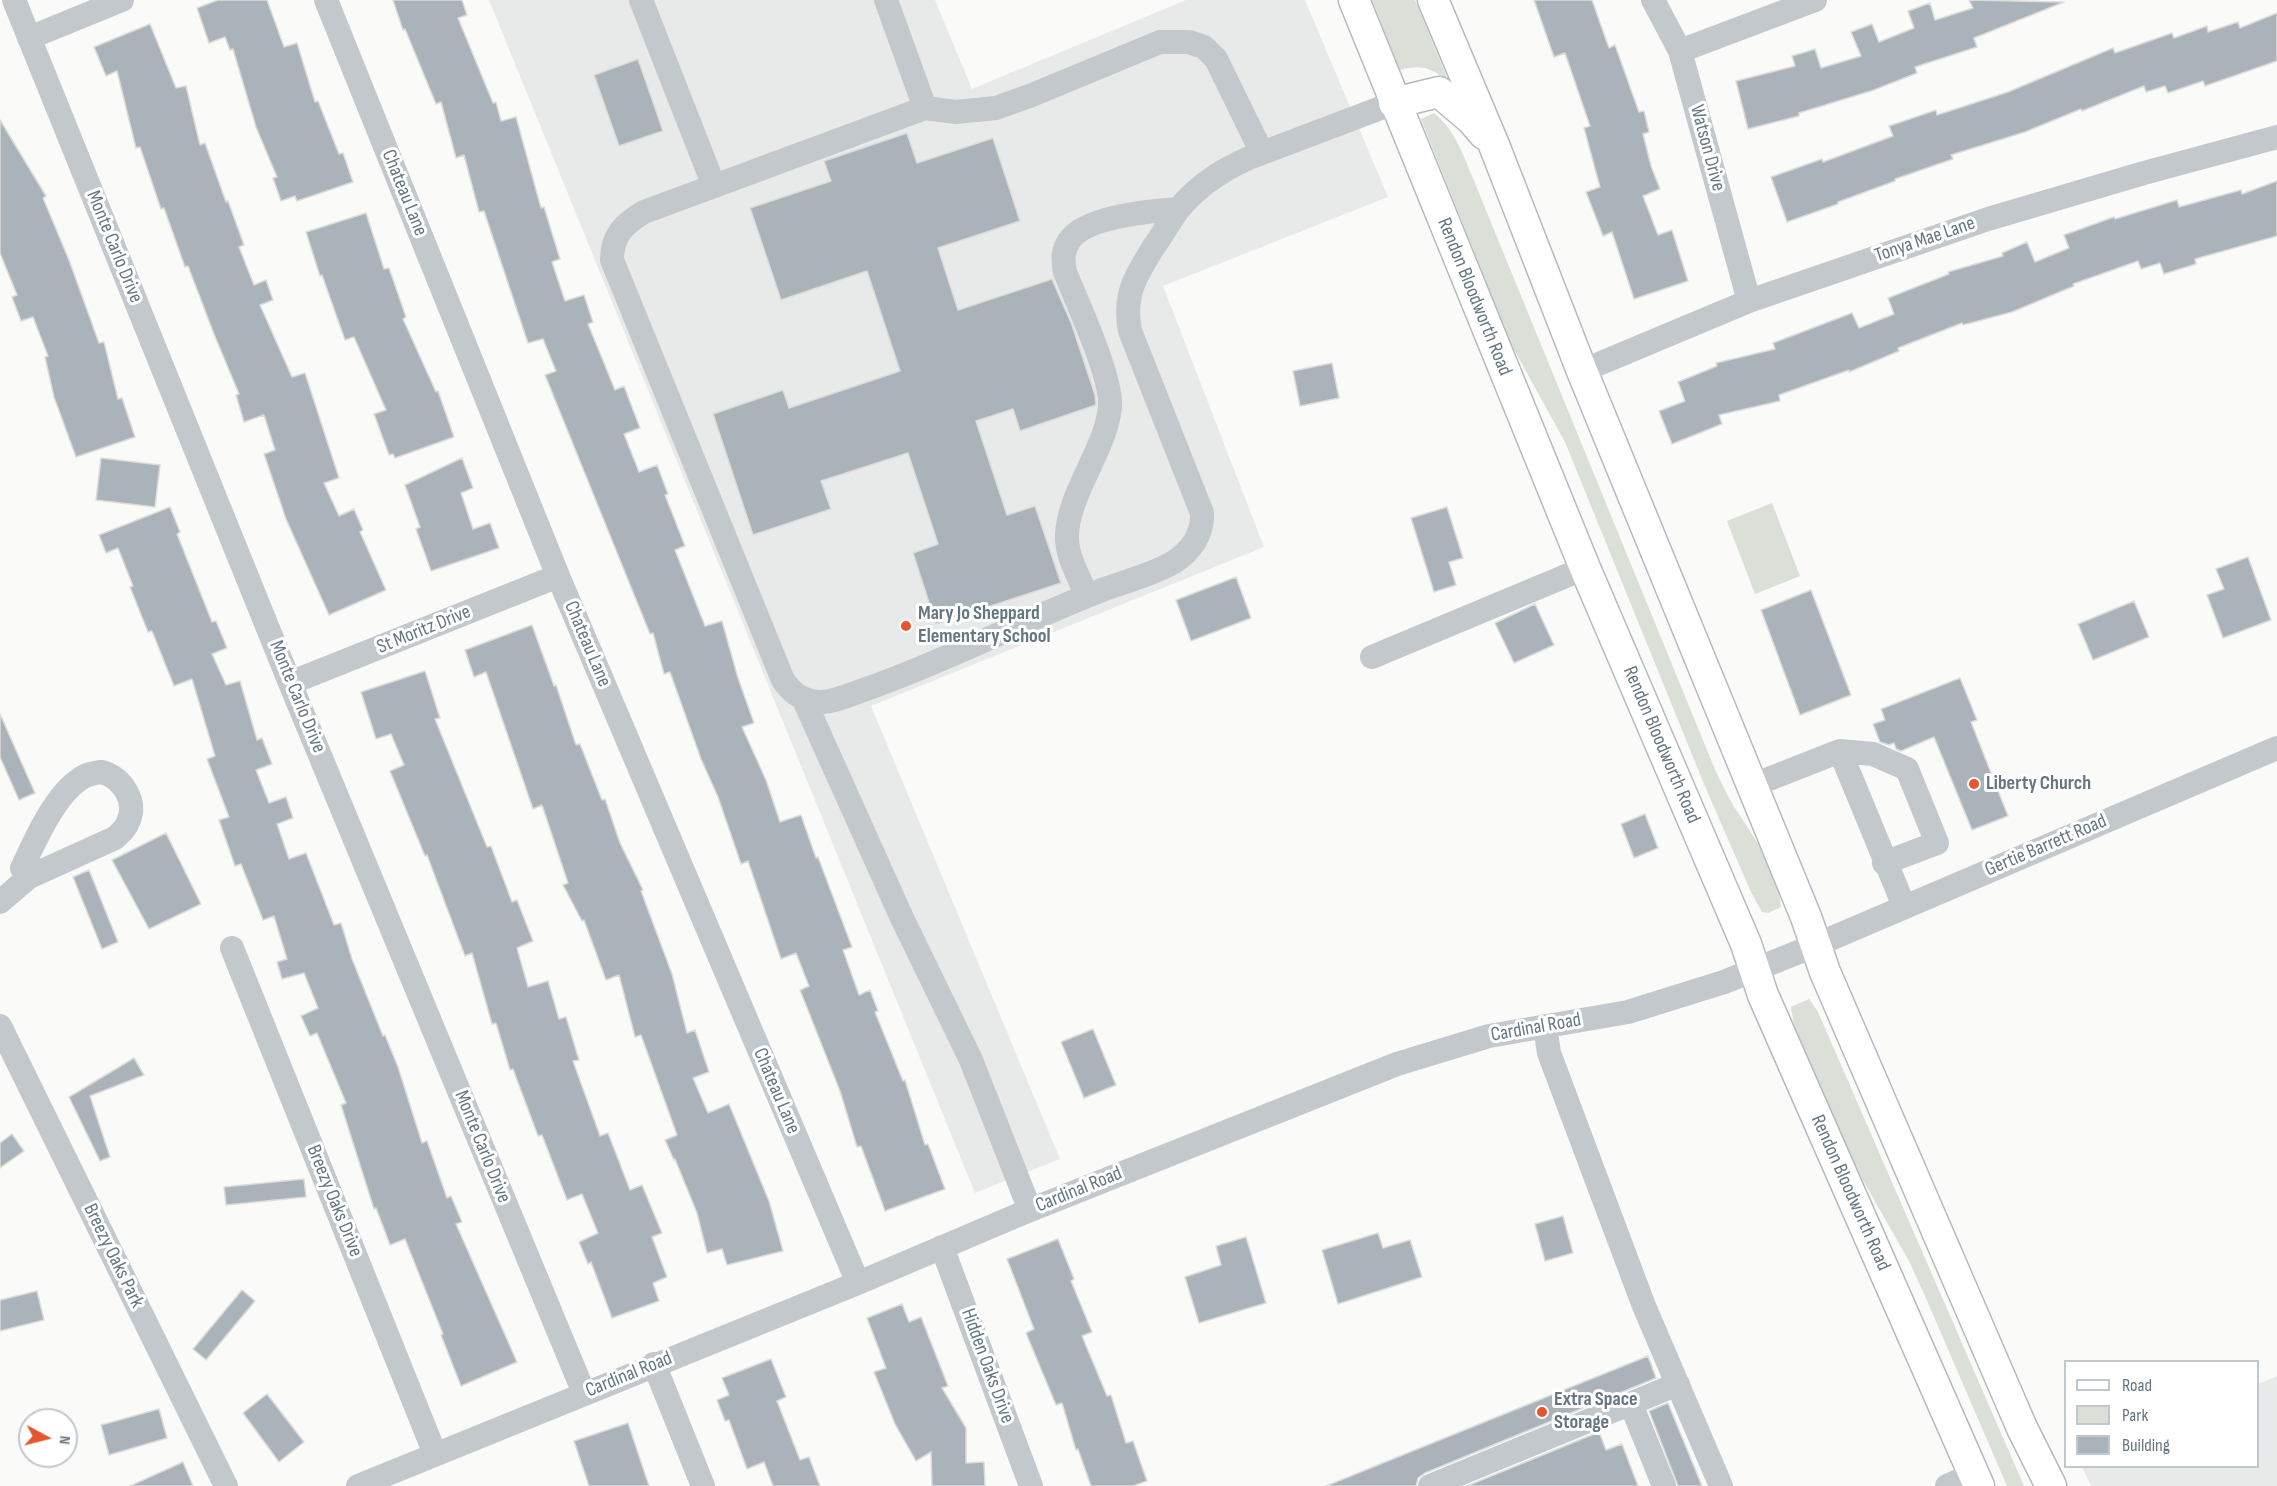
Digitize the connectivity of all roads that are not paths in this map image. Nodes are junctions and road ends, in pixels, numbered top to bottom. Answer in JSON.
{"nodes":[{"id":1,"x":14,"y":0,"type":"edge"},
{"id":2,"x":122,"y":0,"type":"edge"},
{"id":3,"x":326,"y":0,"type":"edge"},
{"id":4,"x":641,"y":0,"type":"edge"},
{"id":5,"x":886,"y":0,"type":"edge"},
{"id":6,"x":1354,"y":0,"type":"edge"},
{"id":7,"x":1433,"y":0,"type":"edge"},
{"id":8,"x":1653,"y":0,"type":"edge"},
{"id":9,"x":1815,"y":0,"type":"edge"},
{"id":10,"x":29,"y":38,"type":"junction"},
{"id":11,"x":1680,"y":51,"type":"junction"},
{"id":12,"x":1394,"y":103,"type":"junction"},
{"id":13,"x":925,"y":108,"type":"junction"},
{"id":14,"x":2277,"y":137,"type":"edge"},
{"id":15,"x":1494,"y":145,"type":"junction"},
{"id":16,"x":1262,"y":153,"type":"junction"},
{"id":17,"x":714,"y":186,"type":"junction"},
{"id":18,"x":1179,"y":209,"type":"junction"},
{"id":19,"x":1749,"y":301,"type":"junction"},
{"id":20,"x":1582,"y":371,"type":"junction"},
{"id":21,"x":1585,"y":568,"type":"junction"},
{"id":22,"x":558,"y":576,"type":"junction"},
{"id":23,"x":1087,"y":596,"type":"junction"},
{"id":24,"x":1372,"y":657,"type":"dead end"},
{"id":25,"x":290,"y":683,"type":"junction"},
{"id":26,"x":804,"y":700,"type":"junction"},
{"id":27,"x":2277,"y":748,"type":"edge"},
{"id":28,"x":1840,"y":751,"type":"junction"},
{"id":29,"x":1751,"y":786,"type":"junction"},
{"id":30,"x":1884,"y":862,"type":"junction"},
{"id":31,"x":29,"y":877,"type":"junction"},
{"id":32,"x":0,"y":902,"type":"edge"},
{"id":33,"x":1904,"y":906,"type":"junction"},
{"id":34,"x":1816,"y":945,"type":"junction"},
{"id":35,"x":232,"y":948,"type":"dead end"},
{"id":36,"x":1754,"y":970,"type":"junction"},
{"id":37,"x":0,"y":1026,"type":"edge"},
{"id":38,"x":1545,"y":1026,"type":"junction"},
{"id":39,"x":1030,"y":1210,"type":"junction"},
{"id":40,"x":942,"y":1247,"type":"junction"},
{"id":41,"x":858,"y":1283,"type":"junction"},
{"id":42,"x":654,"y":1364,"type":"junction"},
{"id":43,"x":1678,"y":1384,"type":"junction"},
{"id":44,"x":584,"y":1393,"type":"junction"},
{"id":45,"x":1631,"y":1404,"type":"junction"},
{"id":46,"x":435,"y":1454,"type":"junction"},
{"id":47,"x":1976,"y":1480,"type":"edge"},
{"id":48,"x":383,"y":1481,"type":"edge"},
{"id":49,"x":226,"y":1486,"type":"edge"},
{"id":50,"x":358,"y":1486,"type":"edge"},
{"id":51,"x":703,"y":1486,"type":"edge"},
{"id":52,"x":1031,"y":1486,"type":"edge"},
{"id":53,"x":1430,"y":1486,"type":"edge"},
{"id":54,"x":1664,"y":1486,"type":"edge"},
{"id":55,"x":1721,"y":1486,"type":"edge"},
{"id":56,"x":1947,"y":1486,"type":"edge"},
{"id":57,"x":2051,"y":1486,"type":"edge"}],
"edges":[{"from":1,"to":10,"type":"street","name":"Monte Carlo Drive"},
{"from":2,"to":10,"type":"street"},
{"from":3,"to":22,"type":"street","name":"Chateau Lane"},
{"from":4,"to":17,"type":"street"},
{"from":5,"to":13,"type":"street"},
{"from":6,"to":12,"type":"main road","name":"Rendon Bloodworth Road"},
{"from":7,"to":15,"type":"main road"},
{"from":8,"to":11,"type":"street","name":"Watson Drive"},
{"from":9,"to":11,"type":"street"},
{"from":10,"to":25,"type":"street","name":"Monte Carlo Drive"},
{"from":11,"to":19,"type":"street","name":"Watson Drive"},
{"from":12,"to":15,"type":"main road"},
{"from":12,"to":16,"type":"street"},
{"from":12,"to":21,"type":"main road","name":"Rendon Bloodworth Road"},
{"from":13,"to":16,"type":"street"},
{"from":13,"to":17,"type":"street"},
{"from":14,"to":19,"type":"street","name":"Tonya Mae Lane"},
{"from":15,"to":20,"type":"main road"},
{"from":16,"to":18,"type":"street"},
{"from":17,"to":26,"type":"street"},
{"from":18,"to":23,"type":"street"},
{"from":18,"to":23,"type":"street"},
{"from":19,"to":20,"type":"street","name":"Tonya Mae Lane"},
{"from":20,"to":29,"type":"main road"},
{"from":21,"to":24,"type":"street"},
{"from":21,"to":36,"type":"main road","name":"Rendon Bloodworth Road"},
{"from":22,"to":25,"type":"street","name":"St Moritz Drive"},
{"from":22,"to":41,"type":"street","name":"Chateau Lane"},
{"from":23,"to":26,"type":"street"},
{"from":25,"to":44,"type":"street","name":"Monte Carlo Drive"},
{"from":26,"to":39,"type":"street"},
{"from":27,"to":33,"type":"street","name":"Gertie Barrett Road"},
{"from":28,"to":29,"type":"street"},
{"from":28,"to":30,"type":"street"},
{"from":28,"to":30,"type":"street"},
{"from":29,"to":34,"type":"main road"},
{"from":30,"to":33,"type":"street"},
{"from":31,"to":31,"type":"street"},
{"from":31,"to":32,"type":"street"},
{"from":33,"to":34,"type":"street","name":"Gertie Barrett Road"},
{"from":34,"to":36,"type":"street","name":"Cardinal Road"},
{"from":34,"to":57,"type":"main road"},
{"from":35,"to":46,"type":"street","name":"Breezy Oaks Drive"},
{"from":36,"to":38,"type":"street","name":"Cardinal Road"},
{"from":36,"to":47,"type":"main road","name":"Rendon Bloodworth Road"},
{"from":37,"to":49,"type":"street","name":"Breezy Oaks Park"},
{"from":38,"to":39,"type":"street","name":"Cardinal Road"},
{"from":38,"to":43,"type":"street"},
{"from":39,"to":40,"type":"street","name":"Cardinal Road"},
{"from":40,"to":41,"type":"street","name":"Cardinal Road"},
{"from":40,"to":52,"type":"street","name":"Hidden Oaks Drive"},
{"from":41,"to":42,"type":"street","name":"Cardinal Road"},
{"from":42,"to":44,"type":"street","name":"Cardinal Road"},
{"from":42,"to":51,"type":"street"},
{"from":43,"to":45,"type":"street"},
{"from":43,"to":55,"type":"street"},
{"from":44,"to":46,"type":"street","name":"Cardinal Road"},
{"from":45,"to":53,"type":"street"},
{"from":45,"to":54,"type":"street"},
{"from":46,"to":48,"type":"street","name":"Cardinal Road"},
{"from":47,"to":56,"type":"street"},
{"from":48,"to":50,"type":"street","name":"Cardinal Road"}]}
